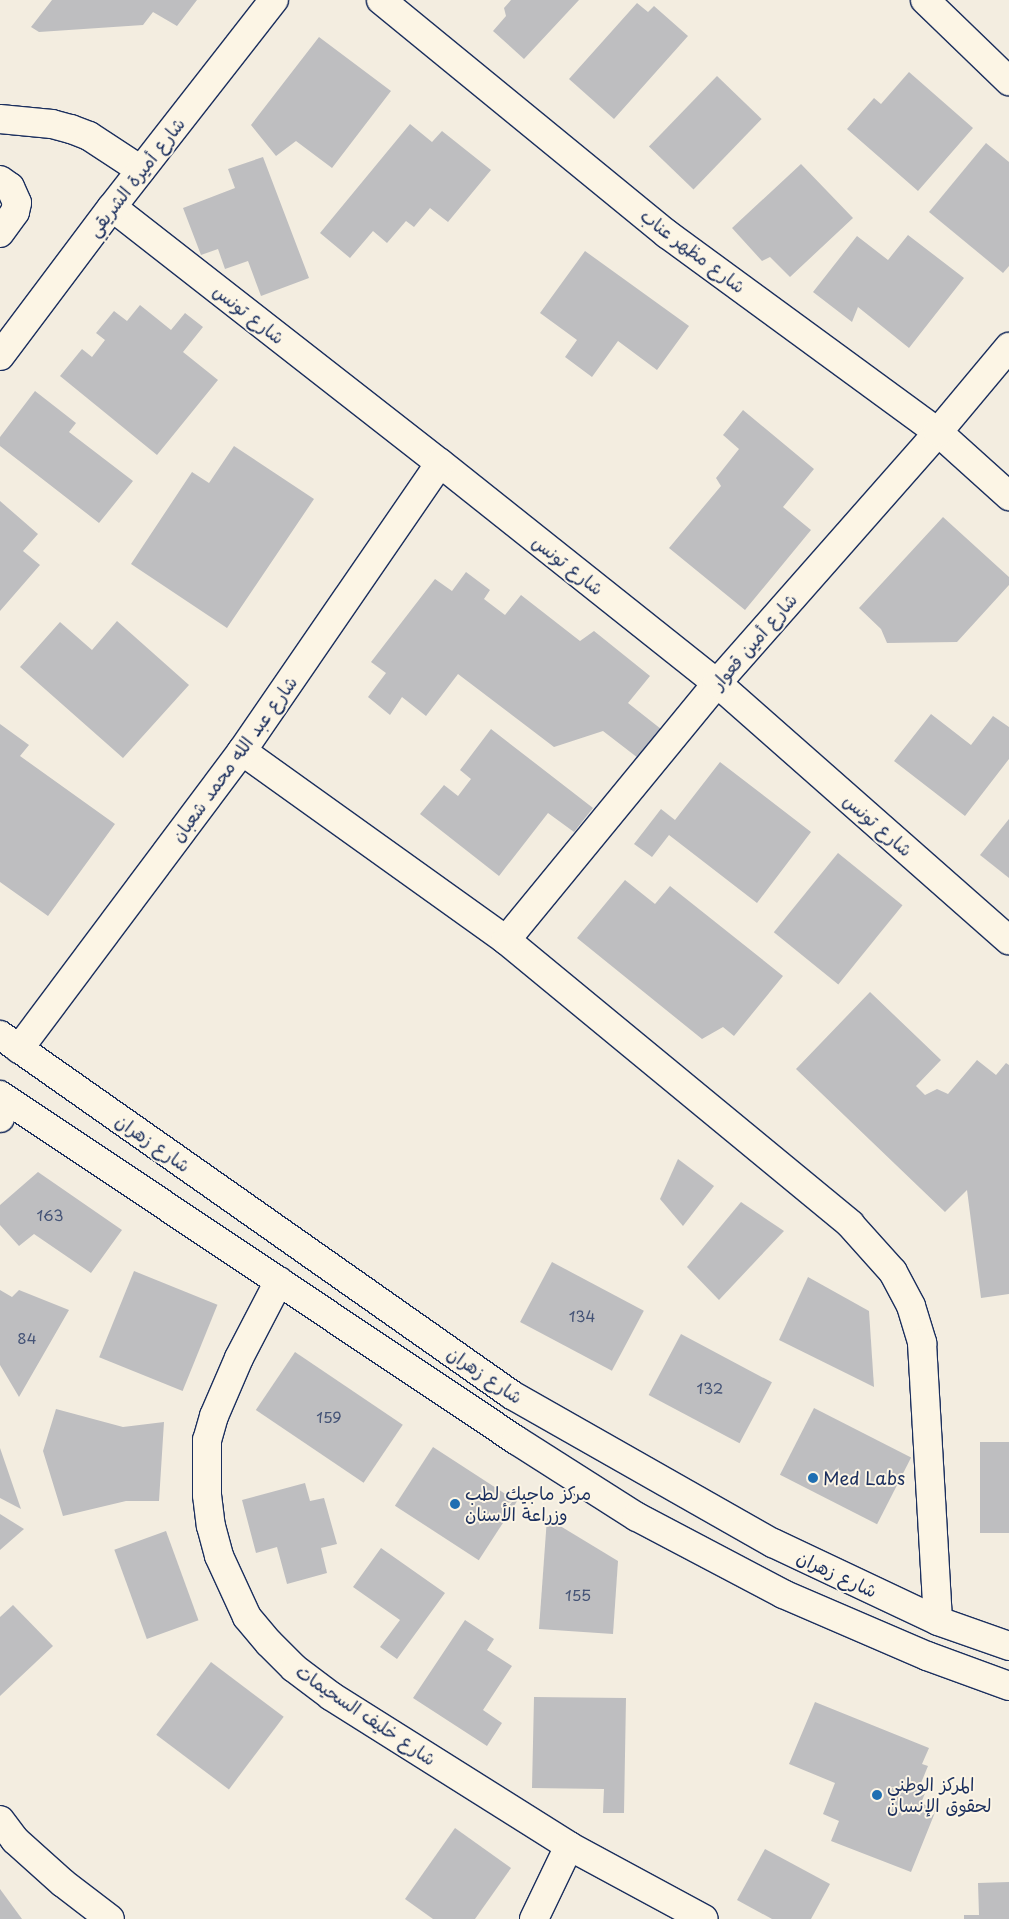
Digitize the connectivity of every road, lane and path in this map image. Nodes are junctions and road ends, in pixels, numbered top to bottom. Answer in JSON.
{"nodes":[{"id":1,"x":274,"y":0,"type":"edge"},
{"id":2,"x":381,"y":0,"type":"edge"},
{"id":3,"x":925,"y":0,"type":"edge"},
{"id":4,"x":1009,"y":81,"type":"edge"},
{"id":5,"x":0,"y":119,"type":"edge"},
{"id":6,"x":141,"y":170,"type":"junction"},
{"id":7,"x":0,"y":180,"type":"edge"},
{"id":8,"x":112,"y":207,"type":"junction"},
{"id":9,"x":0,"y":233,"type":"edge"},
{"id":10,"x":1009,"y":347,"type":"edge"},
{"id":11,"x":0,"y":356,"type":"edge"},
{"id":12,"x":938,"y":432,"type":"junction"},
{"id":13,"x":440,"y":463,"type":"junction"},
{"id":14,"x":1009,"y":496,"type":"edge"},
{"id":15,"x":717,"y":683,"type":"junction"},
{"id":16,"x":242,"y":751,"type":"junction"},
{"id":17,"x":506,"y":940,"type":"junction"},
{"id":18,"x":1009,"y":940,"type":"edge"},
{"id":19,"x":10,"y":1042,"type":"edge"},
{"id":20,"x":2,"y":1104,"type":"edge"},
{"id":21,"x":279,"y":1281,"type":"junction"},
{"id":22,"x":938,"y":1621,"type":"junction"},
{"id":23,"x":1009,"y":1646,"type":"edge"},
{"id":24,"x":1009,"y":1686,"type":"edge"},
{"id":25,"x":0,"y":1820,"type":"edge"},
{"id":26,"x":569,"y":1846,"type":"junction"},
{"id":27,"x":110,"y":1919,"type":"edge"},
{"id":28,"x":534,"y":1919,"type":"edge"},
{"id":29,"x":704,"y":1919,"type":"edge"}],
"edges":[{"from":1,"to":6,"type":"street","name":"شارع أميرة الشريقي"},
{"from":2,"to":12,"type":"street","name":"شارع مظهر عناب"},
{"from":3,"to":4,"type":"street"},
{"from":5,"to":6,"type":"street"},
{"from":6,"to":8,"type":"street","name":"شارع أميرة الشريقي"},
{"from":7,"to":9,"type":"street"},
{"from":8,"to":11,"type":"street","name":"شارع أميرة الشريقي"},
{"from":8,"to":13,"type":"street","name":"شارع تونس"},
{"from":10,"to":12,"type":"street","name":"شارع أمين قعوار"},
{"from":12,"to":14,"type":"street","name":"شارع مظهر عناب"},
{"from":12,"to":15,"type":"street","name":"شارع أمين قعوار"},
{"from":13,"to":15,"type":"street","name":"شارع تونس"},
{"from":13,"to":16,"type":"street","name":"شارع عبد الله محمد شعبان"},
{"from":15,"to":17,"type":"street","name":"شارع أمين قعوار"},
{"from":15,"to":18,"type":"street","name":"شارع تونس"},
{"from":16,"to":17,"type":"street"},
{"from":16,"to":19,"type":"street","name":"شارع عبد الله محمد شعبان"},
{"from":17,"to":22,"type":"street"},
{"from":19,"to":22,"type":"street","name":"شارع زهران"},
{"from":20,"to":21,"type":"street","name":"شارع زهران"},
{"from":21,"to":24,"type":"street","name":"شارع زهران"},
{"from":21,"to":26,"type":"street","name":"شارع خليف السحيمات"},
{"from":22,"to":23,"type":"street","name":"شارع زهران"},
{"from":25,"to":27,"type":"street"},
{"from":26,"to":28,"type":"street"},
{"from":26,"to":29,"type":"street","name":"شارع خليف السحيمات"}]}
